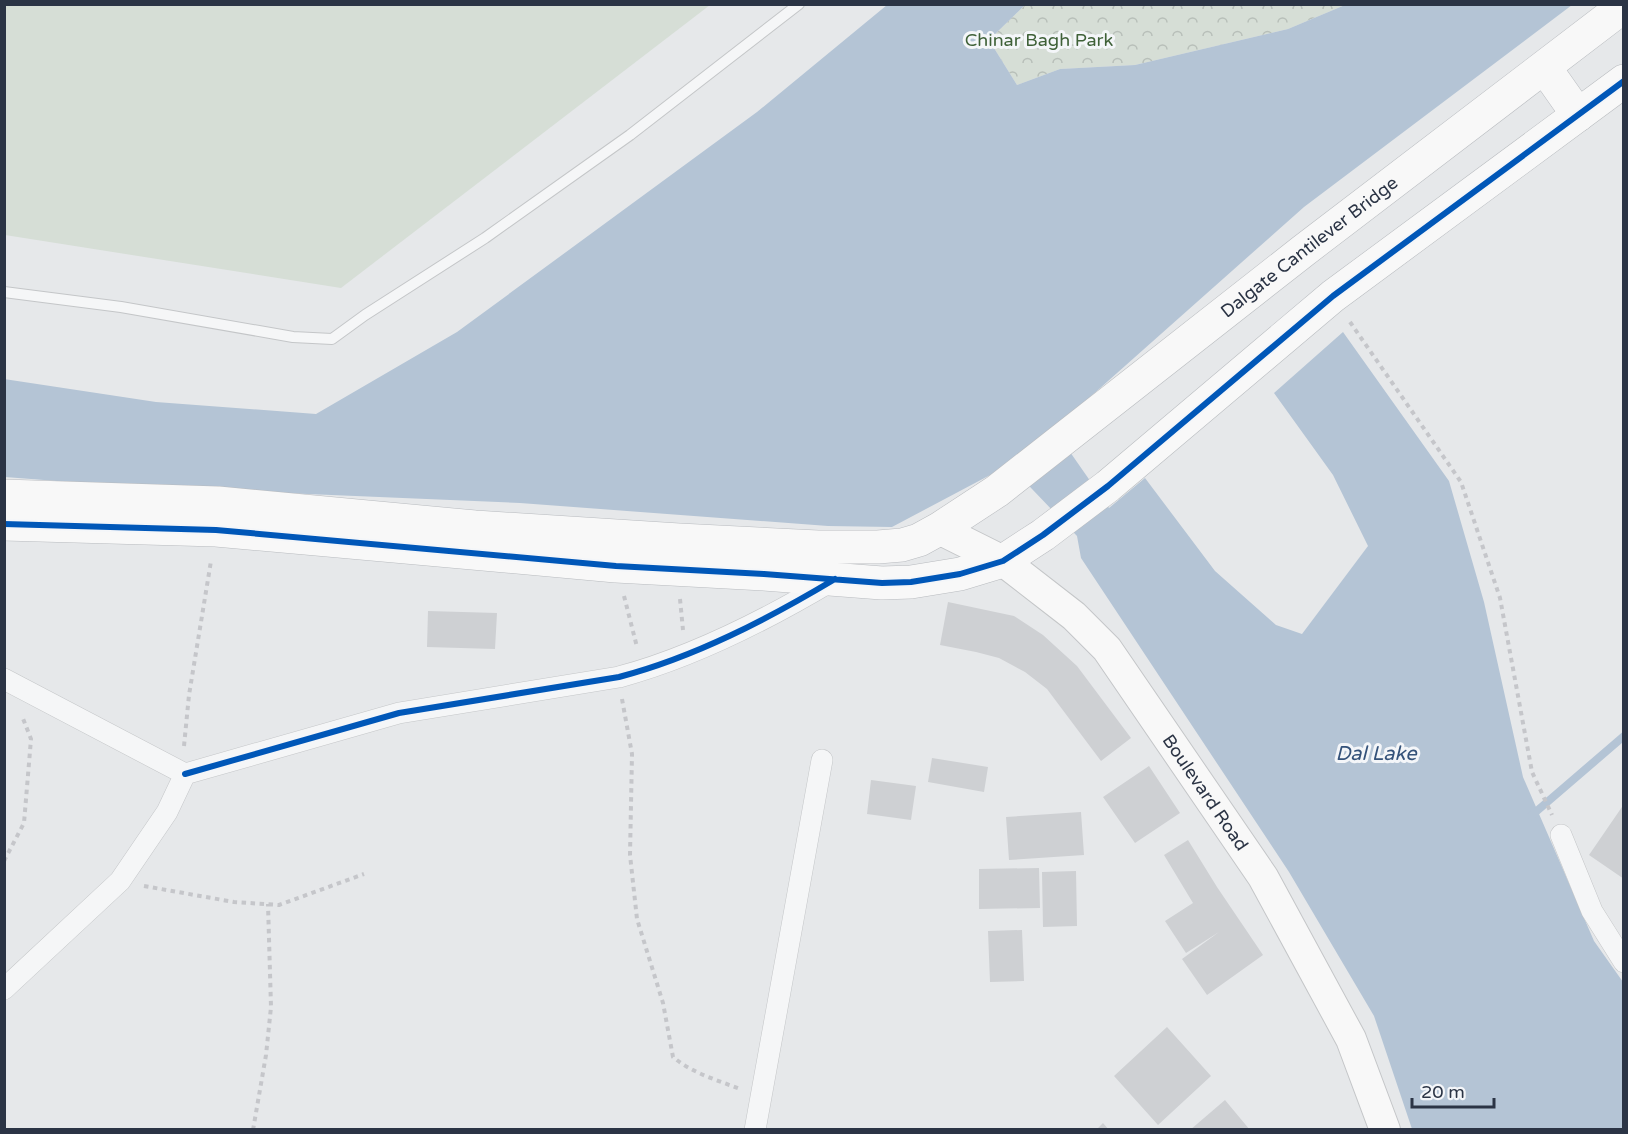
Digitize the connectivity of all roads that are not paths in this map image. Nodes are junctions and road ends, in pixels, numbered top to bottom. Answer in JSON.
{"nodes":[{"id":1,"x":799,"y":4,"type":"edge"},
{"id":2,"x":1623,"y":6,"type":"edge"},
{"id":3,"x":1545,"y":68,"type":"junction"},
{"id":4,"x":1623,"y":81,"type":"edge"},
{"id":5,"x":1578,"y":115,"type":"junction"},
{"id":6,"x":4,"y":292,"type":"edge"},
{"id":7,"x":4,"y":495,"type":"edge"},
{"id":8,"x":4,"y":525,"type":"edge"},
{"id":9,"x":939,"y":529,"type":"junction"},
{"id":10,"x":1003,"y":561,"type":"junction"},
{"id":11,"x":836,"y":579,"type":"junction"},
{"id":12,"x":7,"y":680,"type":"edge"},
{"id":13,"x":822,"y":760,"type":"dead end"},
{"id":14,"x":185,"y":774,"type":"junction"},
{"id":15,"x":1561,"y":836,"type":"road end"},
{"id":16,"x":1623,"y":962,"type":"edge"},
{"id":17,"x":4,"y":989,"type":"edge"},
{"id":18,"x":756,"y":1130,"type":"edge"},
{"id":19,"x":1385,"y":1130,"type":"edge"}],
"edges":[{"from":1,"to":6,"type":"lane"},
{"from":2,"to":3,"type":"highway","name":"Dalgate Cantilever Bridge"},
{"from":3,"to":5,"type":"highway"},
{"from":3,"to":9,"type":"highway","name":"Dalgate Cantilever Bridge"},
{"from":4,"to":5,"type":"highway"},
{"from":5,"to":10,"type":"highway"},
{"from":7,"to":9,"type":"highway","name":"Dalgate Cantilever Bridge"},
{"from":8,"to":11,"type":"highway"},
{"from":9,"to":10,"type":"main road","name":"Boulevard Road"},
{"from":10,"to":11,"type":"highway"},
{"from":10,"to":19,"type":"main road","name":"Boulevard Road"},
{"from":11,"to":14,"type":"street"},
{"from":12,"to":14,"type":"street"},
{"from":13,"to":18,"type":"street"},
{"from":14,"to":17,"type":"street"},
{"from":15,"to":16,"type":"street"}]}
